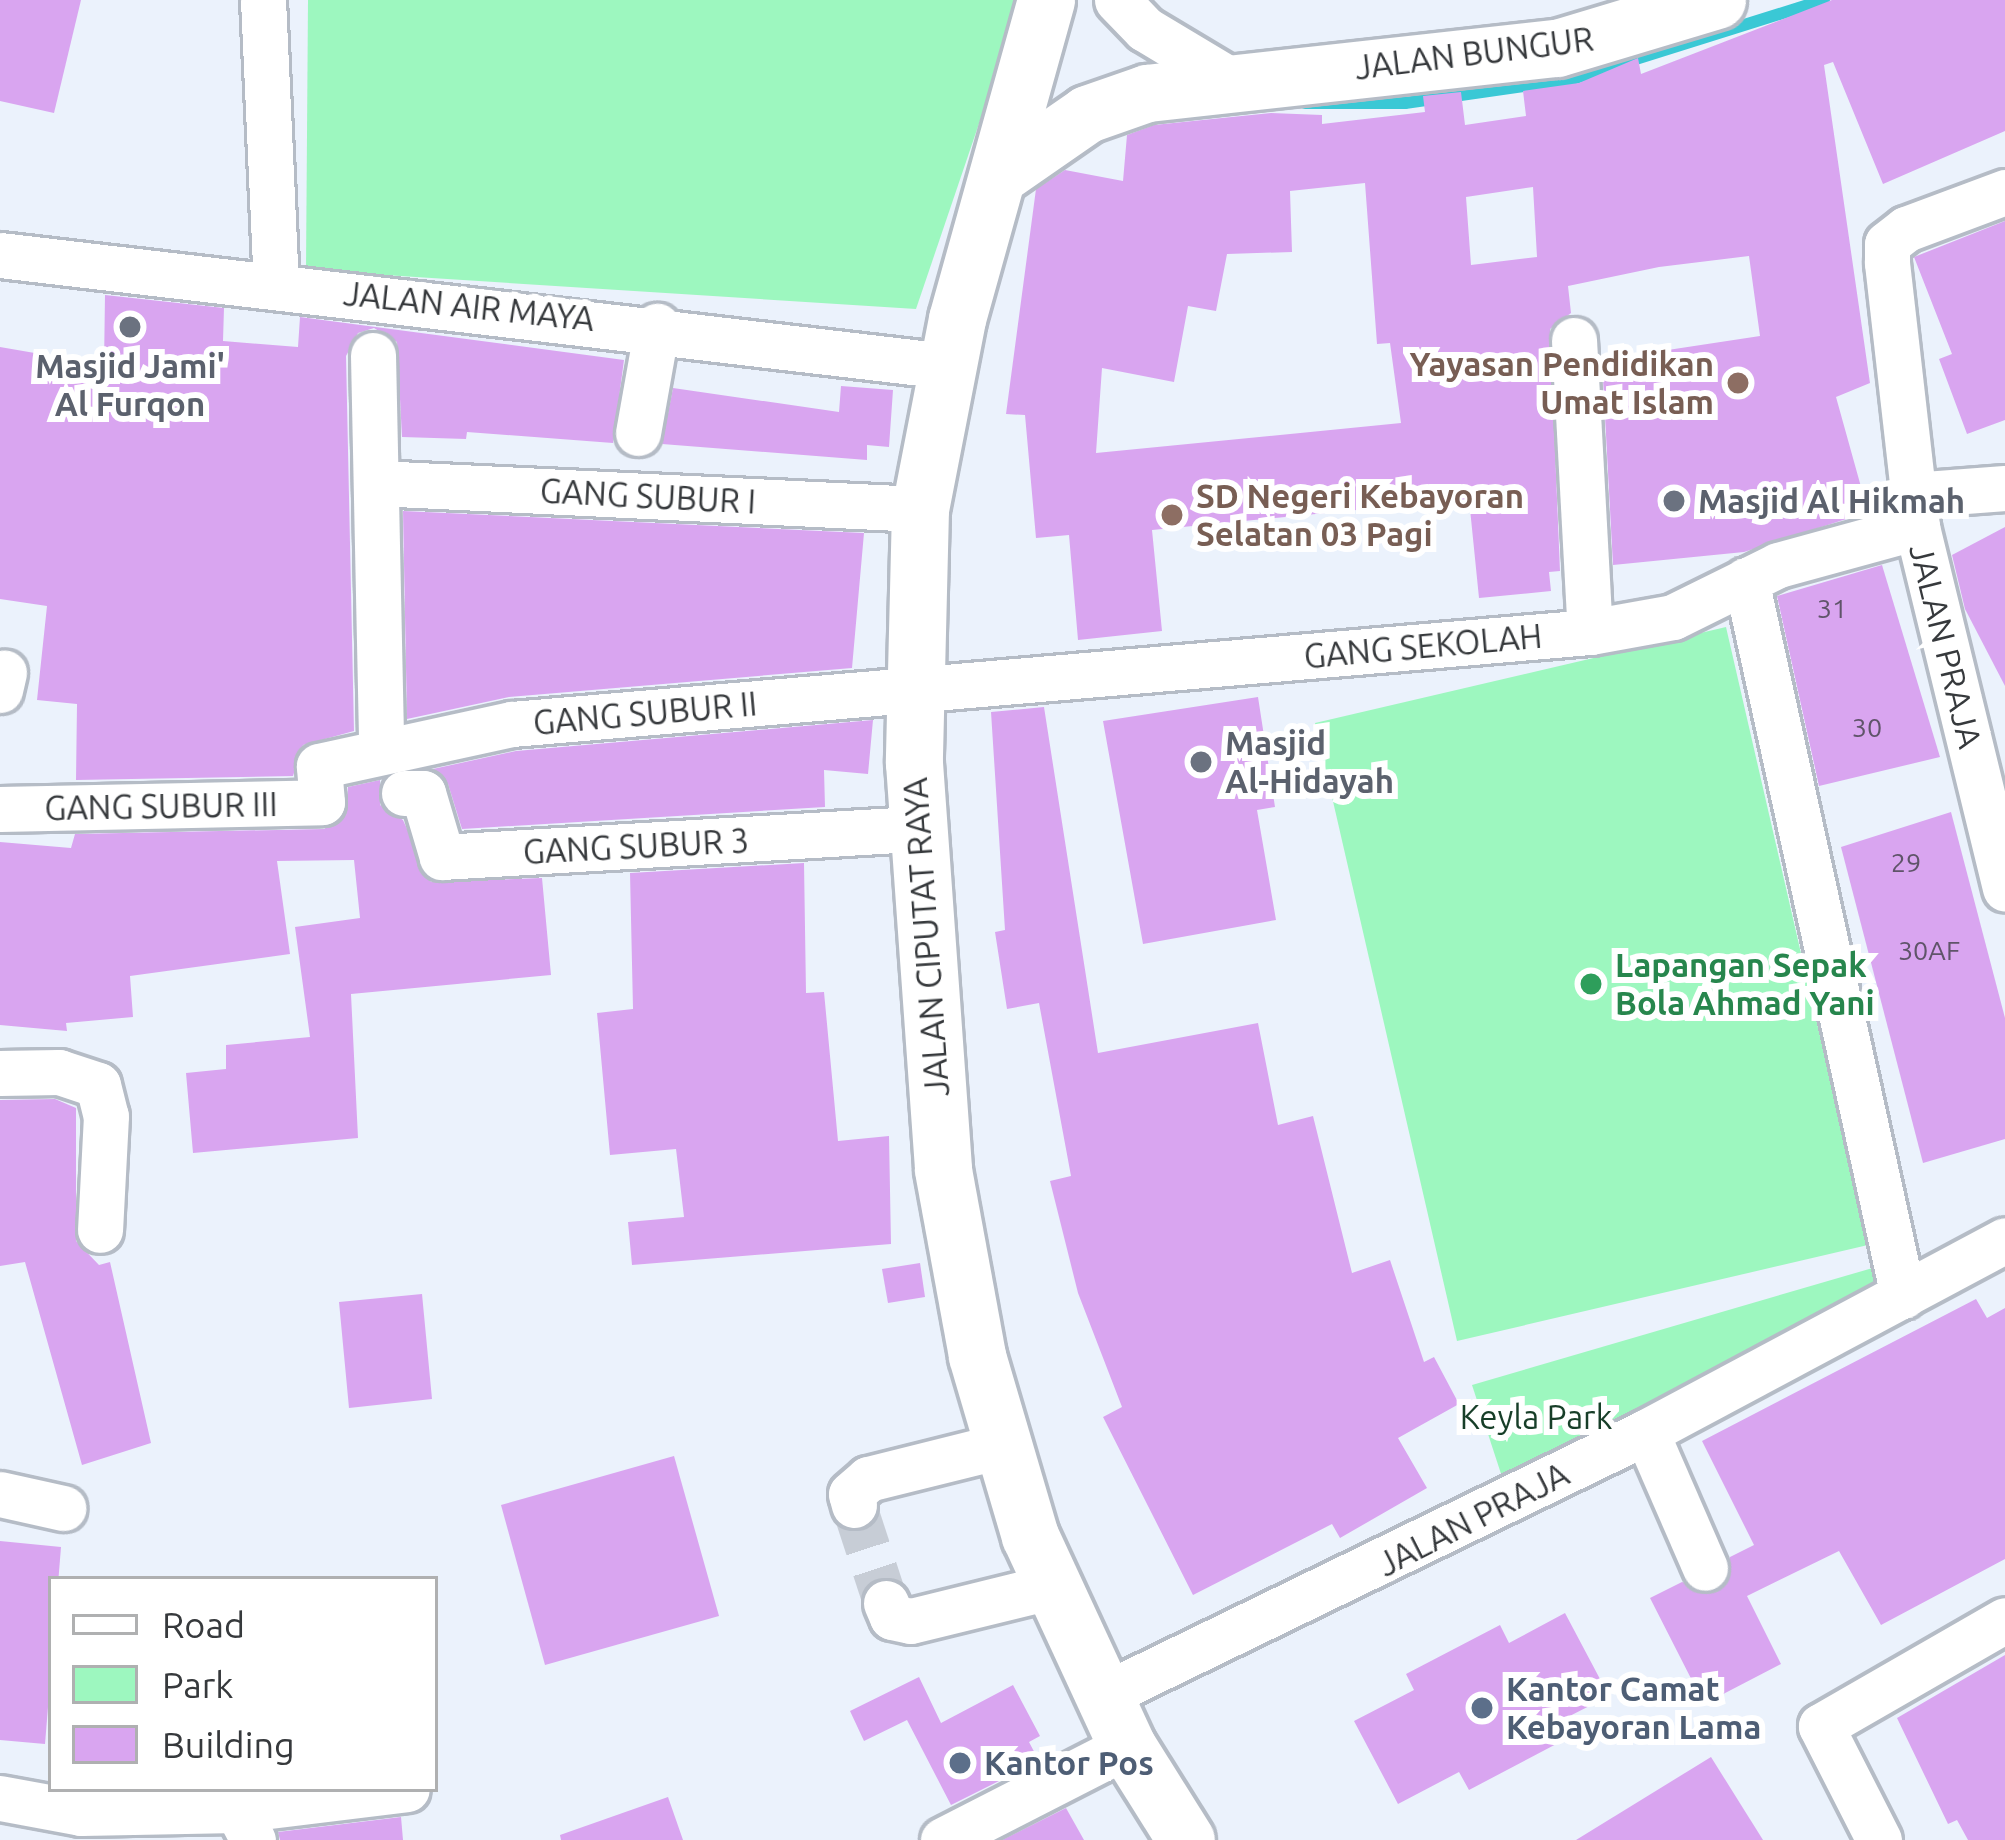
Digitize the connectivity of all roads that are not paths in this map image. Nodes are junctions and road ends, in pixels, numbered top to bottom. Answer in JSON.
{"nodes":[{"id":1,"x":263,"y":0,"type":"edge"},
{"id":2,"x":1046,"y":0,"type":"edge"},
{"id":3,"x":1117,"y":0,"type":"edge"},
{"id":4,"x":1717,"y":0,"type":"edge"},
{"id":5,"x":1634,"y":16,"type":"edge"},
{"id":6,"x":1225,"y":77,"type":"junction"},
{"id":7,"x":999,"y":175,"type":"junction"},
{"id":8,"x":2005,"y":192,"type":"edge"},
{"id":9,"x":0,"y":255,"type":"edge"},
{"id":10,"x":276,"y":284,"type":"junction"},
{"id":11,"x":657,"y":326,"type":"junction"},
{"id":12,"x":1574,"y":340,"type":"dead end"},
{"id":13,"x":373,"y":355,"type":"dead end"},
{"id":14,"x":946,"y":366,"type":"junction"},
{"id":15,"x":638,"y":433,"type":"dead end"},
{"id":16,"x":376,"y":483,"type":"junction"},
{"id":17,"x":2005,"y":488,"type":"edge"},
{"id":18,"x":920,"y":509,"type":"junction"},
{"id":19,"x":1914,"y":511,"type":"junction"},
{"id":20,"x":1746,"y":580,"type":"junction"},
{"id":21,"x":1590,"y":632,"type":"junction"},
{"id":22,"x":911,"y":690,"type":"junction"},
{"id":23,"x":381,"y":751,"type":"junction"},
{"id":24,"x":404,"y":793,"type":"dead end"},
{"id":25,"x":322,"y":802,"type":"joint"},
{"id":26,"x":0,"y":809,"type":"edge"},
{"id":27,"x":919,"y":829,"type":"junction"},
{"id":28,"x":2005,"y":886,"type":"edge"},
{"id":29,"x":0,"y":1073,"type":"edge"},
{"id":30,"x":100,"y":1230,"type":"dead end"},
{"id":31,"x":2005,"y":1240,"type":"edge"},
{"id":32,"x":1903,"y":1296,"type":"junction"},
{"id":33,"x":1646,"y":1432,"type":"junction"},
{"id":34,"x":1000,"y":1446,"type":"junction"},
{"id":35,"x":0,"y":1494,"type":"edge"},
{"id":36,"x":854,"y":1505,"type":"dead end"},
{"id":37,"x":63,"y":1508,"type":"dead end"},
{"id":38,"x":1705,"y":1568,"type":"dead end"},
{"id":39,"x":1049,"y":1587,"type":"junction"},
{"id":40,"x":886,"y":1604,"type":"dead end"},
{"id":41,"x":2005,"y":1620,"type":"edge"},
{"id":42,"x":1114,"y":1721,"type":"junction"},
{"id":43,"x":400,"y":1792,"type":"edge"},
{"id":44,"x":0,"y":1798,"type":"edge"},
{"id":45,"x":245,"y":1825,"type":"edge"},
{"id":46,"x":78,"y":1826,"type":"edge"},
{"id":47,"x":943,"y":1840,"type":"edge"},
{"id":48,"x":1186,"y":1840,"type":"edge"},
{"id":49,"x":1879,"y":1840,"type":"edge"}],
"edges":[{"from":1,"to":10,"type":"street"},
{"from":2,"to":7,"type":"main road","name":"JALAN CIPUTAT RAYA"},
{"from":3,"to":6,"type":"street"},
{"from":4,"to":5,"type":"main road","name":"JALAN BUNGUR"},
{"from":5,"to":6,"type":"main road","name":"JALAN BUNGUR"},
{"from":6,"to":7,"type":"main road","name":"JALAN BUNGUR"},
{"from":7,"to":14,"type":"main road","name":"JALAN CIPUTAT RAYA"},
{"from":8,"to":19,"type":"street","name":"JALAN PRAJA"},
{"from":9,"to":10,"type":"street","name":"JALAN AIR MAYA"},
{"from":10,"to":11,"type":"street","name":"JALAN AIR MAYA"},
{"from":11,"to":14,"type":"street","name":"JALAN AIR MAYA"},
{"from":11,"to":15,"type":"street"},
{"from":12,"to":21,"type":"street"},
{"from":13,"to":16,"type":"street"},
{"from":14,"to":18,"type":"main road","name":"JALAN CIPUTAT RAYA"},
{"from":16,"to":18,"type":"street","name":"GANG SUBUR I"},
{"from":16,"to":23,"type":"street"},
{"from":17,"to":19,"type":"street","name":"GANG SEKOLAH"},
{"from":18,"to":22,"type":"main road","name":"JALAN CIPUTAT RAYA"},
{"from":19,"to":20,"type":"street","name":"GANG SEKOLAH"},
{"from":19,"to":28,"type":"street","name":"JALAN PRAJA"},
{"from":20,"to":21,"type":"street","name":"GANG SEKOLAH"},
{"from":20,"to":32,"type":"street"},
{"from":21,"to":22,"type":"street","name":"GANG SEKOLAH"},
{"from":22,"to":23,"type":"street","name":"GANG SUBUR II"},
{"from":22,"to":27,"type":"main road","name":"JALAN CIPUTAT RAYA"},
{"from":23,"to":25,"type":"street","name":"GANG SUBUR II"},
{"from":24,"to":27,"type":"street","name":"GANG SUBUR 3"},
{"from":25,"to":26,"type":"street","name":"GANG SUBUR III"},
{"from":27,"to":34,"type":"main road","name":"JALAN CIPUTAT RAYA"},
{"from":29,"to":30,"type":"street"},
{"from":31,"to":32,"type":"street","name":"JALAN PRAJA"},
{"from":32,"to":33,"type":"street","name":"JALAN PRAJA"},
{"from":33,"to":38,"type":"street"},
{"from":33,"to":42,"type":"street","name":"JALAN PRAJA"},
{"from":34,"to":36,"type":"street"},
{"from":34,"to":39,"type":"main road","name":"JALAN CIPUTAT RAYA"},
{"from":35,"to":37,"type":"street"},
{"from":39,"to":40,"type":"street"},
{"from":39,"to":42,"type":"main road","name":"JALAN CIPUTAT RAYA"},
{"from":41,"to":49,"type":"street"},
{"from":42,"to":47,"type":"street","name":"JALAN PRAJA"},
{"from":42,"to":48,"type":"main road","name":"JALAN CIPUTAT RAYA"},
{"from":43,"to":45,"type":"street"},
{"from":44,"to":46,"type":"street"},
{"from":45,"to":46,"type":"street"}]}
